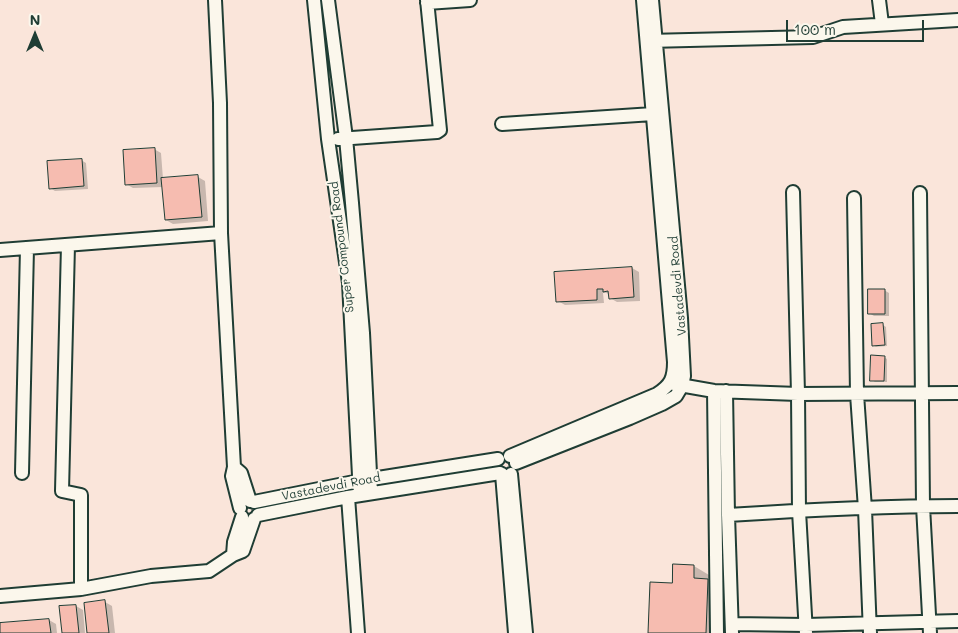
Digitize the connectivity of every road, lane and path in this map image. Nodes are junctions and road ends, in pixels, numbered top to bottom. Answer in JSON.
{"nodes":[{"id":1,"x":215,"y":0,"type":"edge"},
{"id":2,"x":314,"y":0,"type":"edge"},
{"id":3,"x":328,"y":0,"type":"edge"},
{"id":4,"x":470,"y":0,"type":"edge"},
{"id":5,"x":643,"y":0,"type":"edge"},
{"id":6,"x":652,"y":0,"type":"edge"},
{"id":7,"x":879,"y":0,"type":"edge"},
{"id":8,"x":427,"y":2,"type":"edge"},
{"id":9,"x":958,"y":20,"type":"edge"},
{"id":10,"x":882,"y":24,"type":"junction"},
{"id":11,"x":651,"y":40,"type":"junction"},
{"id":12,"x":653,"y":114,"type":"junction"},
{"id":13,"x":502,"y":124,"type":"dead end"},
{"id":14,"x":346,"y":138,"type":"junction"},
{"id":15,"x":328,"y":139,"type":"junction"},
{"id":16,"x":793,"y":192,"type":"dead end"},
{"id":17,"x":920,"y":194,"type":"dead end"},
{"id":18,"x":854,"y":198,"type":"dead end"},
{"id":19,"x":221,"y":233,"type":"junction"},
{"id":20,"x":68,"y":245,"type":"junction"},
{"id":21,"x":27,"y":248,"type":"junction"},
{"id":22,"x":0,"y":250,"type":"edge"},
{"id":23,"x":676,"y":385,"type":"junction"},
{"id":24,"x":720,"y":391,"type":"junction"},
{"id":25,"x":958,"y":393,"type":"edge"},
{"id":26,"x":798,"y":394,"type":"junction"},
{"id":27,"x":857,"y":394,"type":"junction"},
{"id":28,"x":921,"y":394,"type":"junction"},
{"id":29,"x":506,"y":467,"type":"junction"},
{"id":30,"x":22,"y":473,"type":"dead end"},
{"id":31,"x":364,"y":480,"type":"junction"},
{"id":32,"x":360,"y":495,"type":"junction"},
{"id":33,"x":923,"y":506,"type":"junction"},
{"id":34,"x":958,"y":506,"type":"edge"},
{"id":35,"x":865,"y":509,"type":"junction"},
{"id":36,"x":250,"y":510,"type":"junction"},
{"id":37,"x":799,"y":511,"type":"junction"},
{"id":38,"x":728,"y":515,"type":"junction"},
{"id":39,"x":81,"y":589,"type":"junction"},
{"id":40,"x":0,"y":596,"type":"edge"},
{"id":41,"x":958,"y":621,"type":"edge"},
{"id":42,"x":870,"y":628,"type":"edge"},
{"id":43,"x":929,"y":628,"type":"edge"},
{"id":44,"x":732,"y":629,"type":"edge"},
{"id":45,"x":806,"y":629,"type":"edge"},
{"id":46,"x":358,"y":633,"type":"edge"},
{"id":47,"x":515,"y":633,"type":"edge"},
{"id":48,"x":526,"y":633,"type":"edge"},
{"id":49,"x":717,"y":633,"type":"edge"}],
"edges":[{"from":1,"to":19,"type":"street"},
{"from":2,"to":15,"type":"street","name":"Super Compound Road"},
{"from":3,"to":14,"type":"street","name":"Super Compound Road"},
{"from":4,"to":8,"type":"street"},
{"from":5,"to":11,"type":"street","name":"Vastadevdi Road"},
{"from":6,"to":11,"type":"street","name":"Vastadevdi Road"},
{"from":7,"to":10,"type":"street"},
{"from":8,"to":14,"type":"street"},
{"from":9,"to":10,"type":"street"},
{"from":10,"to":11,"type":"street"},
{"from":11,"to":12,"type":"street","name":"Vastadevdi Road"},
{"from":11,"to":23,"type":"street","name":"Vastadevdi Road"},
{"from":12,"to":13,"type":"street"},
{"from":12,"to":23,"type":"street","name":"Vastadevdi Road"},
{"from":14,"to":15,"type":"street"},
{"from":14,"to":31,"type":"street","name":"Super Compound Road"},
{"from":15,"to":31,"type":"street","name":"Super Compound Road"},
{"from":16,"to":26,"type":"street"},
{"from":17,"to":28,"type":"street"},
{"from":18,"to":27,"type":"street"},
{"from":19,"to":20,"type":"street"},
{"from":19,"to":36,"type":"street"},
{"from":20,"to":21,"type":"street"},
{"from":20,"to":39,"type":"street"},
{"from":21,"to":22,"type":"street"},
{"from":21,"to":30,"type":"street"},
{"from":23,"to":24,"type":"street"},
{"from":23,"to":29,"type":"street","name":"Vastadevdi Road"},
{"from":24,"to":26,"type":"street"},
{"from":24,"to":38,"type":"street"},
{"from":24,"to":49,"type":"street"},
{"from":25,"to":28,"type":"street"},
{"from":26,"to":27,"type":"street"},
{"from":26,"to":37,"type":"street"},
{"from":27,"to":28,"type":"street"},
{"from":27,"to":35,"type":"street"},
{"from":28,"to":33,"type":"street"},
{"from":29,"to":31,"type":"street","name":"Vastadevdi Road"},
{"from":29,"to":32,"type":"street","name":"Vastadevdi Road"},
{"from":29,"to":47,"type":"street"},
{"from":29,"to":48,"type":"street"},
{"from":31,"to":32,"type":"street","name":"Super Compound Road"},
{"from":31,"to":36,"type":"street","name":"Vastadevdi Road"},
{"from":32,"to":36,"type":"street","name":"Vastadevdi Road"},
{"from":32,"to":46,"type":"street","name":"Super Compound Road"},
{"from":33,"to":34,"type":"street"},
{"from":33,"to":35,"type":"street"},
{"from":33,"to":43,"type":"street"},
{"from":35,"to":37,"type":"street"},
{"from":35,"to":42,"type":"street"},
{"from":36,"to":39,"type":"street"},
{"from":37,"to":38,"type":"street"},
{"from":37,"to":45,"type":"street"},
{"from":38,"to":44,"type":"street"},
{"from":39,"to":40,"type":"street"},
{"from":41,"to":43,"type":"street"},
{"from":42,"to":43,"type":"street"},
{"from":42,"to":45,"type":"street"},
{"from":44,"to":45,"type":"street"}]}
